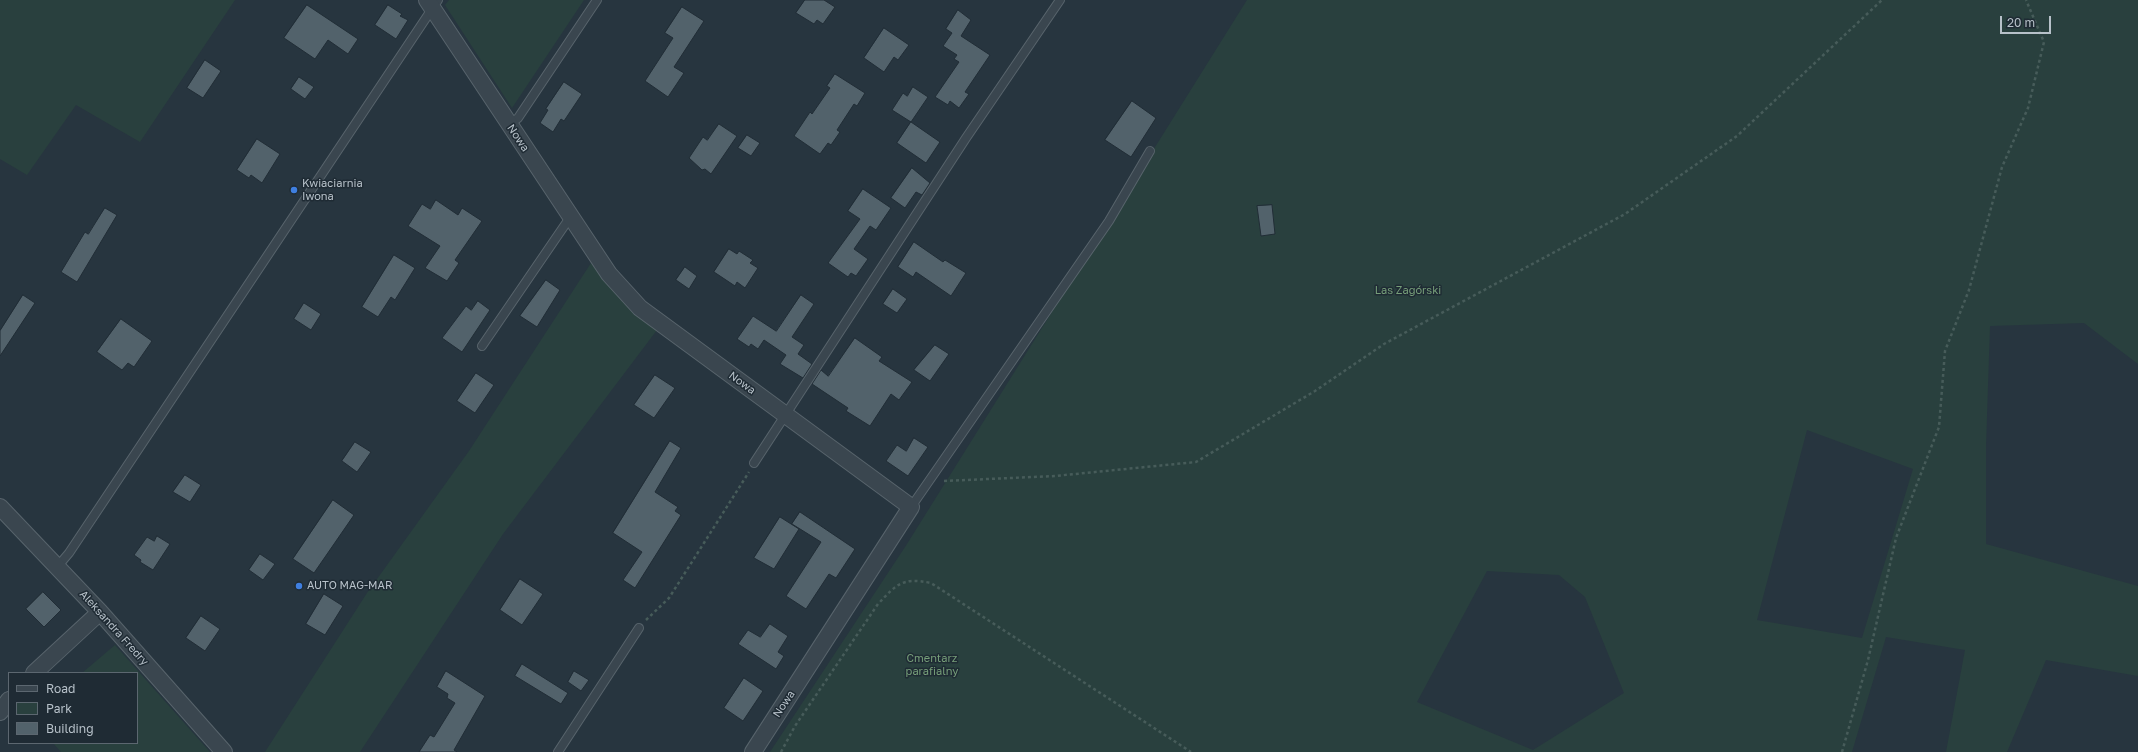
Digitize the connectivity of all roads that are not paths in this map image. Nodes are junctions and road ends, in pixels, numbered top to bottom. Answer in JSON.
{"nodes":[{"id":1,"x":597,"y":0,"type":"edge"},
{"id":2,"x":1060,"y":0,"type":"edge"},
{"id":3,"x":432,"y":3,"type":"edge"},
{"id":4,"x":510,"y":124,"type":"junction"},
{"id":5,"x":1150,"y":151,"type":"dead end"},
{"id":6,"x":571,"y":216,"type":"junction"},
{"id":7,"x":482,"y":346,"type":"dead end"},
{"id":8,"x":786,"y":415,"type":"junction"},
{"id":9,"x":754,"y":463,"type":"road end"},
{"id":10,"x":0,"y":507,"type":"edge"},
{"id":11,"x":911,"y":507,"type":"junction"},
{"id":12,"x":58,"y":566,"type":"junction"},
{"id":13,"x":100,"y":612,"type":"junction"},
{"id":14,"x":639,"y":628,"type":"road end"},
{"id":15,"x":35,"y":672,"type":"edge"},
{"id":16,"x":8,"y":701,"type":"edge"},
{"id":17,"x":0,"y":712,"type":"edge"},
{"id":18,"x":224,"y":752,"type":"edge"},
{"id":19,"x":558,"y":752,"type":"edge"},
{"id":20,"x":753,"y":752,"type":"edge"}],
"edges":[{"from":1,"to":4,"type":"lane"},
{"from":2,"to":8,"type":"lane"},
{"from":3,"to":4,"type":"street","name":"Nowa"},
{"from":3,"to":12,"type":"lane"},
{"from":4,"to":6,"type":"street","name":"Nowa"},
{"from":5,"to":11,"type":"lane"},
{"from":6,"to":7,"type":"lane"},
{"from":6,"to":8,"type":"street","name":"Nowa"},
{"from":8,"to":9,"type":"lane"},
{"from":8,"to":11,"type":"street","name":"Nowa"},
{"from":10,"to":12,"type":"street","name":"Aleksandra Fredry"},
{"from":11,"to":20,"type":"street","name":"Nowa"},
{"from":12,"to":13,"type":"street","name":"Aleksandra Fredry"},
{"from":13,"to":15,"type":"street"},
{"from":13,"to":18,"type":"street","name":"Aleksandra Fredry"},
{"from":14,"to":19,"type":"lane"},
{"from":16,"to":17,"type":"street"}]}
